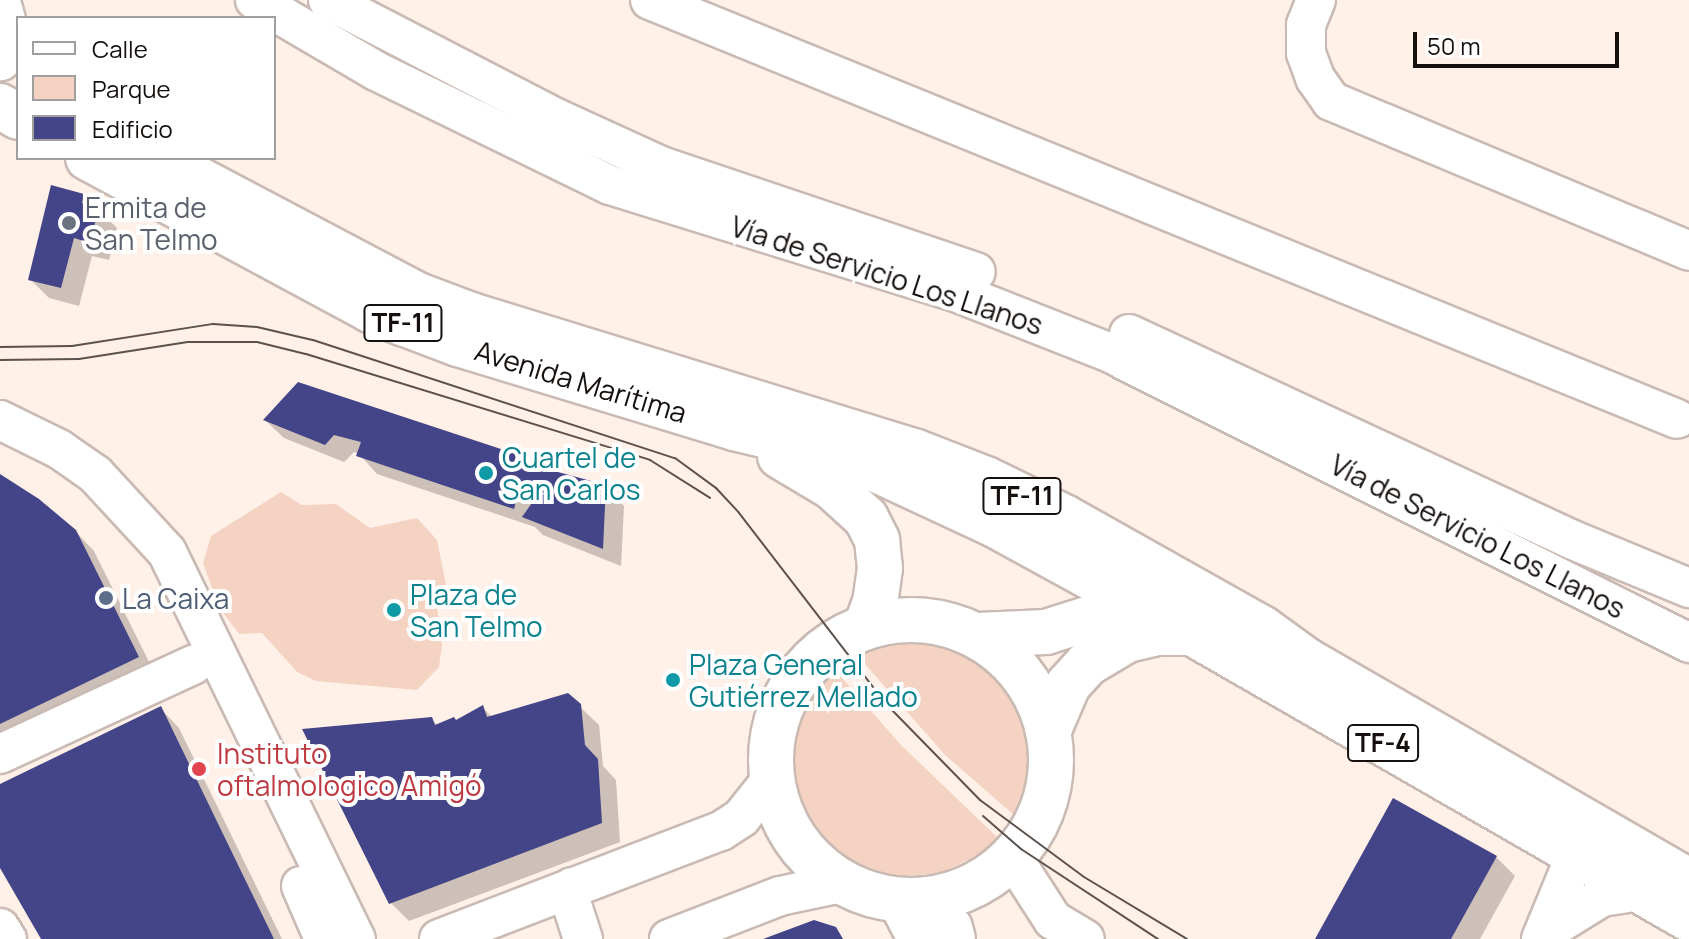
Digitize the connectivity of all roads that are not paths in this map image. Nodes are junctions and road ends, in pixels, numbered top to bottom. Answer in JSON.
{"nodes":[{"id":1,"x":255,"y":0,"type":"edge"},
{"id":2,"x":289,"y":0,"type":"edge"},
{"id":3,"x":328,"y":0,"type":"edge"},
{"id":4,"x":650,"y":0,"type":"edge"},
{"id":5,"x":1316,"y":0,"type":"edge"},
{"id":6,"x":375,"y":10,"type":"edge"},
{"id":7,"x":463,"y":112,"type":"junction"},
{"id":8,"x":92,"y":160,"type":"edge"},
{"id":9,"x":162,"y":160,"type":"edge"},
{"id":10,"x":1689,"y":251,"type":"edge"},
{"id":11,"x":1677,"y":419,"type":"dead end"},
{"id":12,"x":0,"y":420,"type":"edge"},
{"id":13,"x":734,"y":428,"type":"junction"},
{"id":14,"x":1266,"y":428,"type":"junction"},
{"id":15,"x":130,"y":513,"type":"junction"},
{"id":16,"x":1687,"y":584,"type":"edge"},
{"id":17,"x":1136,"y":602,"type":"junction"},
{"id":18,"x":866,"y":627,"type":"junction"},
{"id":19,"x":1192,"y":633,"type":"junction"},
{"id":20,"x":978,"y":635,"type":"junction"},
{"id":21,"x":1689,"y":643,"type":"edge"},
{"id":22,"x":1306,"y":660,"type":"junction"},
{"id":23,"x":193,"y":665,"type":"junction"},
{"id":24,"x":1048,"y":732,"type":"junction"},
{"id":25,"x":0,"y":754,"type":"edge"},
{"id":26,"x":772,"y":779,"type":"junction"},
{"id":27,"x":1577,"y":835,"type":"junction"},
{"id":28,"x":1013,"y":858,"type":"junction"},
{"id":29,"x":1689,"y":881,"type":"edge"},
{"id":30,"x":841,"y":883,"type":"junction"},
{"id":31,"x":572,"y":887,"type":"junction"},
{"id":32,"x":1641,"y":891,"type":"junction"},
{"id":33,"x":1689,"y":919,"type":"edge"},
{"id":34,"x":936,"y":924,"type":"edge"},
{"id":35,"x":0,"y":928,"type":"edge"},
{"id":36,"x":1543,"y":936,"type":"edge"},
{"id":37,"x":7,"y":939,"type":"edge"},
{"id":38,"x":324,"y":939,"type":"edge"},
{"id":39,"x":356,"y":939,"type":"edge"},
{"id":40,"x":439,"y":939,"type":"edge"},
{"id":41,"x":583,"y":939,"type":"edge"},
{"id":42,"x":669,"y":939,"type":"edge"},
{"id":43,"x":1085,"y":939,"type":"edge"}],
"edges":[{"from":1,"to":7,"type":"street","name":"Vía de Servicio Los Llanos"},
{"from":2,"to":6,"type":"street"},
{"from":3,"to":6,"type":"street","name":"Vía de Servicio Los Llanos"},
{"from":4,"to":11,"type":"street"},
{"from":5,"to":10,"type":"street"},
{"from":6,"to":7,"type":"street"},
{"from":6,"to":16,"type":"street","name":"Vía de Servicio Los Llanos"},
{"from":7,"to":14,"type":"street","name":"Vía de Servicio Los Llanos"},
{"from":8,"to":13,"type":"main road","name":"Avenida Marítima","number":"TF-11"},
{"from":9,"to":22,"type":"main road","name":"Avenida Marítima","number":"TF-11"},
{"from":12,"to":15,"type":"street"},
{"from":13,"to":17,"type":"main road","number":"TF-11"},
{"from":13,"to":18,"type":"main road"},
{"from":14,"to":16,"type":"street"},
{"from":14,"to":21,"type":"street","name":"Vía de Servicio Los Llanos"},
{"from":15,"to":23,"type":"street"},
{"from":15,"to":39,"type":"street"},
{"from":17,"to":19,"type":"main road","number":"TF-11"},
{"from":17,"to":20,"type":"main road"},
{"from":17,"to":22,"type":"main road"},
{"from":18,"to":20,"type":"main road"},
{"from":18,"to":26,"type":"main road"},
{"from":19,"to":24,"type":"main road"},
{"from":19,"to":27,"type":"main road","number":"TF-4"},
{"from":20,"to":24,"type":"main road"},
{"from":22,"to":27,"type":"main road","number":"TF-4"},
{"from":23,"to":25,"type":"street"},
{"from":23,"to":38,"type":"street"},
{"from":24,"to":28,"type":"main road"},
{"from":26,"to":30,"type":"main road"},
{"from":26,"to":31,"type":"street"},
{"from":27,"to":29,"type":"main road","number":"TF-4"},
{"from":27,"to":32,"type":"main road","number":"TF-4"},
{"from":27,"to":36,"type":"street"},
{"from":28,"to":34,"type":"main road"},
{"from":28,"to":43,"type":"street"},
{"from":30,"to":34,"type":"main road"},
{"from":30,"to":42,"type":"street"},
{"from":31,"to":40,"type":"street"},
{"from":31,"to":41,"type":"street"},
{"from":32,"to":33,"type":"main road","number":"TF-4"},
{"from":32,"to":36,"type":"street"},
{"from":35,"to":37,"type":"street"}]}
